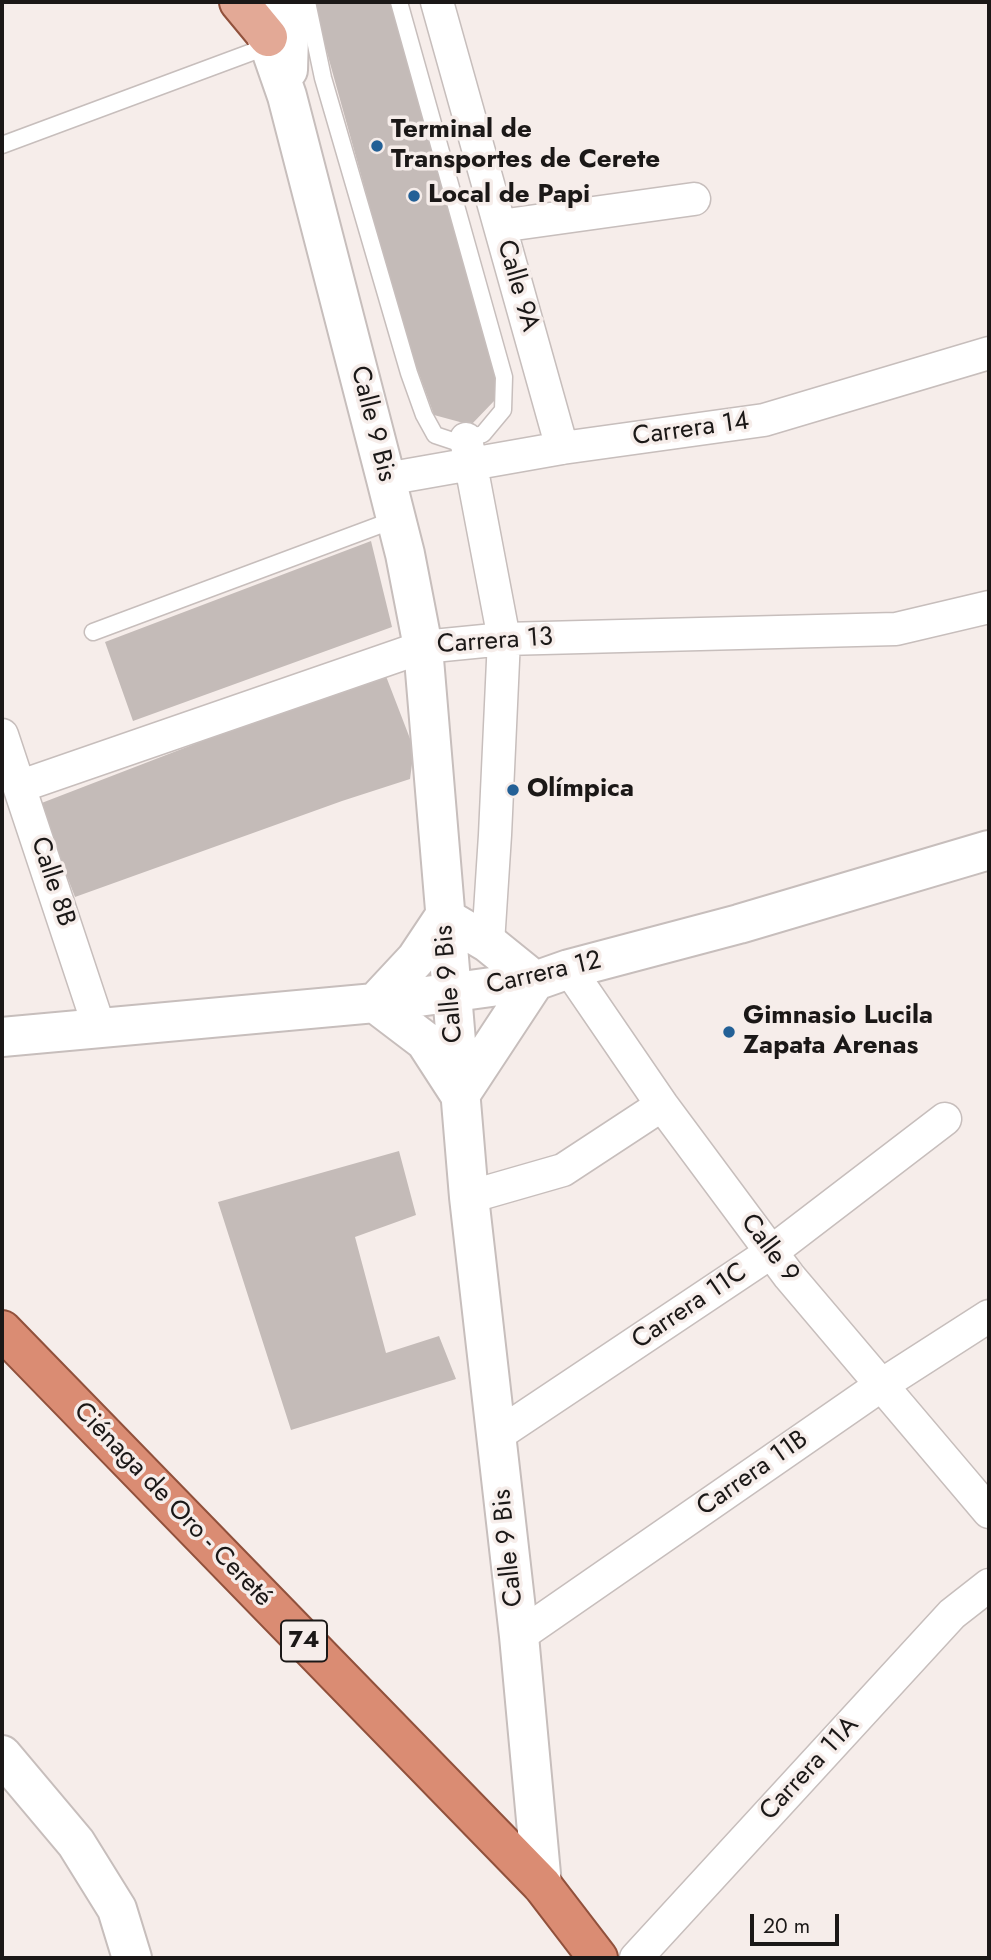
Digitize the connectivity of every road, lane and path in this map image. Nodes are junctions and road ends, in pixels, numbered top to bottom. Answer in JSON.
{"nodes":[{"id":1,"x":239,"y":2,"type":"edge"},
{"id":2,"x":254,"y":2,"type":"edge"},
{"id":3,"x":399,"y":2,"type":"edge"},
{"id":4,"x":437,"y":2,"type":"edge"},
{"id":5,"x":285,"y":21,"type":"edge"},
{"id":6,"x":323,"y":78,"type":"junction"},
{"id":7,"x":2,"y":145,"type":"edge"},
{"id":8,"x":694,"y":199,"type":"dead end"},
{"id":9,"x":500,"y":226,"type":"junction"},
{"id":10,"x":989,"y":353,"type":"edge"},
{"id":11,"x":562,"y":448,"type":"junction"},
{"id":12,"x":468,"y":452,"type":"junction"},
{"id":13,"x":386,"y":479,"type":"junction"},
{"id":14,"x":396,"y":519,"type":"junction"},
{"id":15,"x":989,"y":607,"type":"edge"},
{"id":16,"x":93,"y":632,"type":"dead end"},
{"id":17,"x":504,"y":639,"type":"junction"},
{"id":18,"x":423,"y":647,"type":"junction"},
{"id":19,"x":2,"y":735,"type":"edge"},
{"id":20,"x":21,"y":786,"type":"junction"},
{"id":21,"x":989,"y":850,"type":"edge"},
{"id":22,"x":444,"y":917,"type":"junction"},
{"id":23,"x":488,"y":943,"type":"junction"},
{"id":24,"x":552,"y":975,"type":"junction"},
{"id":25,"x":452,"y":993,"type":"junction"},
{"id":26,"x":375,"y":1003,"type":"junction"},
{"id":27,"x":100,"y":1030,"type":"junction"},
{"id":28,"x":2,"y":1037,"type":"edge"},
{"id":29,"x":460,"y":1095,"type":"junction"},
{"id":30,"x":662,"y":1105,"type":"junction"},
{"id":31,"x":945,"y":1119,"type":"dead end"},
{"id":32,"x":469,"y":1197,"type":"junction"},
{"id":33,"x":771,"y":1253,"type":"junction"},
{"id":34,"x":989,"y":1316,"type":"edge"},
{"id":35,"x":2,"y":1330,"type":"edge"},
{"id":36,"x":880,"y":1386,"type":"junction"},
{"id":37,"x":496,"y":1436,"type":"junction"},
{"id":38,"x":989,"y":1512,"type":"edge"},
{"id":39,"x":989,"y":1585,"type":"edge"},
{"id":40,"x":519,"y":1636,"type":"junction"},
{"id":41,"x":2,"y":1755,"type":"edge"},
{"id":42,"x":541,"y":1885,"type":"junction"},
{"id":43,"x":132,"y":1958,"type":"edge"},
{"id":44,"x":598,"y":1958,"type":"edge"},
{"id":45,"x":636,"y":1958,"type":"edge"}],
"edges":[{"from":1,"to":5,"type":"main road"},
{"from":2,"to":5,"type":"street","name":"Calle 9 Bis"},
{"from":3,"to":12,"type":"lane"},
{"from":4,"to":9,"type":"street","name":"Calle 9A"},
{"from":5,"to":6,"type":"lane"},
{"from":5,"to":6,"type":"lane"},
{"from":5,"to":7,"type":"lane"},
{"from":5,"to":13,"type":"street","name":"Calle 9 Bis"},
{"from":6,"to":12,"type":"lane"},
{"from":8,"to":9,"type":"street"},
{"from":9,"to":11,"type":"street","name":"Calle 9A"},
{"from":10,"to":11,"type":"street","name":"Carrera 14"},
{"from":11,"to":12,"type":"street","name":"Carrera 14"},
{"from":12,"to":13,"type":"street","name":"Carrera 14"},
{"from":12,"to":17,"type":"street"},
{"from":13,"to":14,"type":"street","name":"Calle 9 Bis"},
{"from":14,"to":16,"type":"lane"},
{"from":14,"to":18,"type":"street","name":"Calle 9 Bis"},
{"from":15,"to":17,"type":"street","name":"Carrera 13"},
{"from":17,"to":18,"type":"street","name":"Carrera 13"},
{"from":17,"to":23,"type":"street"},
{"from":18,"to":20,"type":"street","name":"Carrera 13"},
{"from":18,"to":22,"type":"street","name":"Calle 9 Bis"},
{"from":19,"to":20,"type":"street","name":"Calle 8B"},
{"from":20,"to":27,"type":"street","name":"Calle 8B"},
{"from":21,"to":24,"type":"street","name":"Carrera 12"},
{"from":22,"to":23,"type":"street"},
{"from":22,"to":25,"type":"street","name":"Calle 9 Bis"},
{"from":22,"to":26,"type":"street"},
{"from":23,"to":24,"type":"street"},
{"from":24,"to":25,"type":"street","name":"Carrera 12"},
{"from":24,"to":29,"type":"street"},
{"from":24,"to":30,"type":"street","name":"Calle 9"},
{"from":25,"to":26,"type":"street","name":"Carrera 12"},
{"from":25,"to":29,"type":"street","name":"Calle 9 Bis"},
{"from":26,"to":27,"type":"street","name":"Carrera 12"},
{"from":26,"to":29,"type":"street"},
{"from":27,"to":28,"type":"street","name":"Carrera 12"},
{"from":29,"to":32,"type":"street","name":"Calle 9 Bis"},
{"from":30,"to":32,"type":"street"},
{"from":30,"to":33,"type":"street","name":"Calle 9"},
{"from":31,"to":33,"type":"street","name":"Carrera 11C"},
{"from":32,"to":37,"type":"street","name":"Calle 9 Bis"},
{"from":33,"to":36,"type":"street","name":"Calle 9"},
{"from":33,"to":37,"type":"street","name":"Carrera 11C"},
{"from":34,"to":36,"type":"street","name":"Carrera 11B"},
{"from":35,"to":42,"type":"highway","name":"Ciénaga de Oro - Cereté","number":"74"},
{"from":36,"to":38,"type":"street","name":"Calle 9"},
{"from":36,"to":40,"type":"street","name":"Carrera 11B"},
{"from":37,"to":40,"type":"street","name":"Calle 9 Bis"},
{"from":39,"to":45,"type":"street","name":"Carrera 11A"},
{"from":40,"to":42,"type":"street","name":"Calle 9 Bis"},
{"from":41,"to":43,"type":"street"},
{"from":42,"to":44,"type":"highway","name":"Ciénaga de Oro - Cereté","number":"74"}]}
